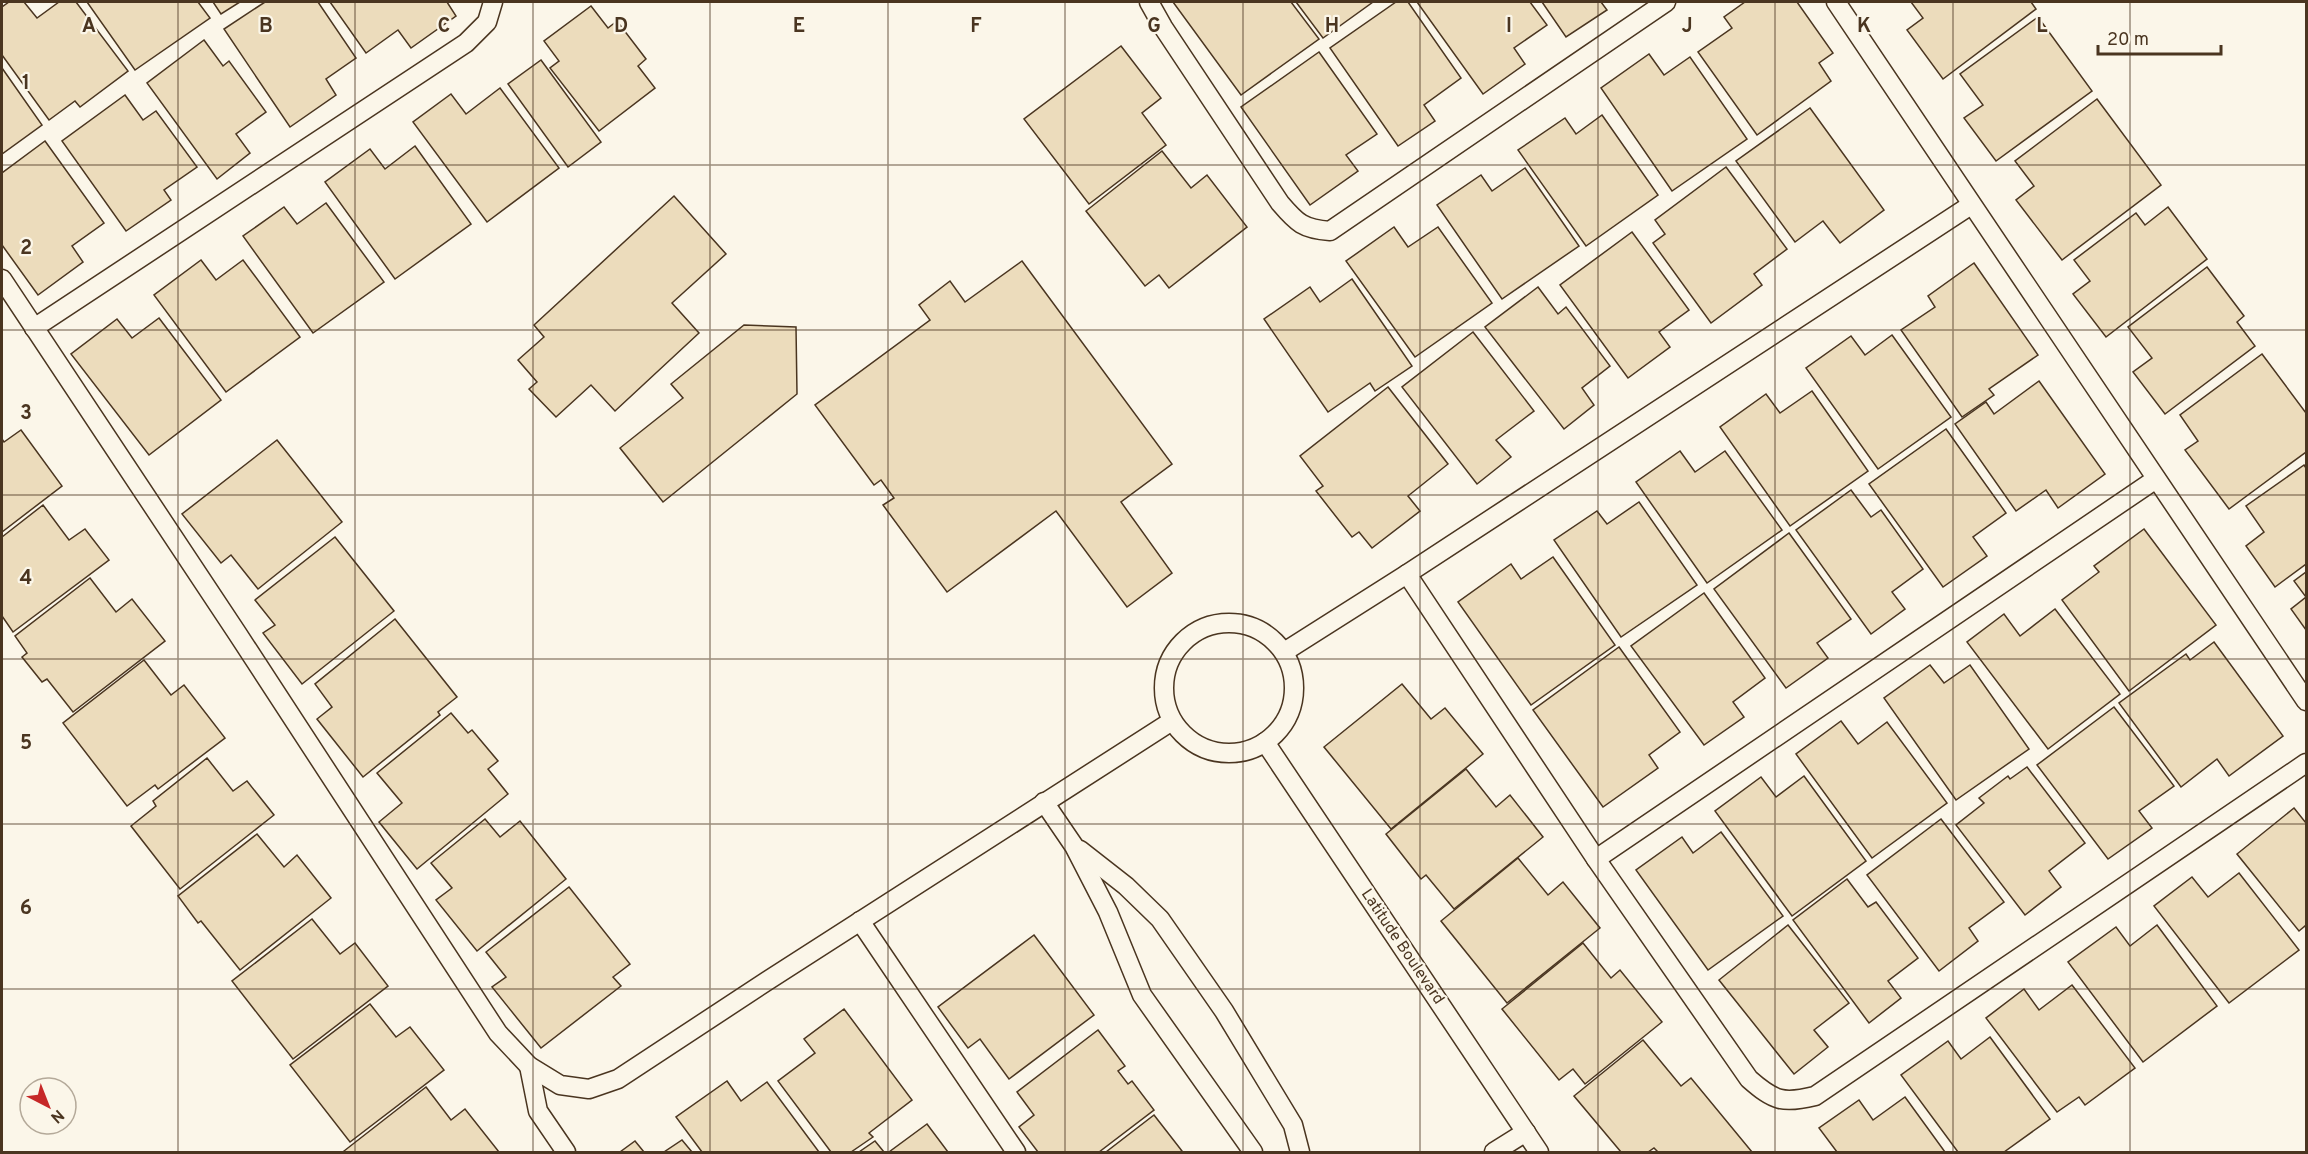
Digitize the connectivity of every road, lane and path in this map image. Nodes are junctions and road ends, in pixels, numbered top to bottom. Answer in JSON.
{"nodes":[{"id":1,"x":493,"y":2,"type":"edge"},
{"id":2,"x":1149,"y":2,"type":"edge"},
{"id":3,"x":1666,"y":2,"type":"edge"},
{"id":4,"x":1836,"y":2,"type":"edge"},
{"id":5,"x":1971,"y":205,"type":"junction"},
{"id":6,"x":2,"y":279,"type":"edge"},
{"id":7,"x":34,"y":328,"type":"junction"},
{"id":8,"x":2156,"y":479,"type":"junction"},
{"id":9,"x":1407,"y":574,"type":"junction"},
{"id":10,"x":1284,"y":652,"type":"junction"},
{"id":11,"x":2307,"y":701,"type":"edge"},
{"id":12,"x":1172,"y":721,"type":"junction"},
{"id":13,"x":1265,"y":742,"type":"junction"},
{"id":14,"x":2307,"y":763,"type":"edge"},
{"id":15,"x":1044,"y":802,"type":"junction"},
{"id":16,"x":1074,"y":846,"type":"junction"},
{"id":17,"x":1596,"y":859,"type":"junction"},
{"id":18,"x":860,"y":921,"type":"junction"},
{"id":19,"x":530,"y":1066,"type":"junction"},
{"id":20,"x":1526,"y":1132,"type":"junction"},
{"id":21,"x":566,"y":1152,"type":"edge"},
{"id":22,"x":1016,"y":1152,"type":"edge"},
{"id":23,"x":1253,"y":1152,"type":"edge"},
{"id":24,"x":1300,"y":1152,"type":"edge"},
{"id":25,"x":1494,"y":1152,"type":"edge"},
{"id":26,"x":1539,"y":1152,"type":"edge"}],
"edges":[{"from":1,"to":7,"type":"lane"},
{"from":2,"to":3,"type":"lane"},
{"from":4,"to":5,"type":"lane"},
{"from":5,"to":8,"type":"lane"},
{"from":5,"to":9,"type":"lane"},
{"from":6,"to":7,"type":"lane"},
{"from":7,"to":19,"type":"lane"},
{"from":8,"to":11,"type":"lane"},
{"from":8,"to":17,"type":"lane"},
{"from":9,"to":10,"type":"lane"},
{"from":9,"to":17,"type":"lane"},
{"from":10,"to":12,"type":"lane"},
{"from":10,"to":13,"type":"lane"},
{"from":12,"to":13,"type":"lane"},
{"from":12,"to":15,"type":"lane"},
{"from":13,"to":20,"type":"lane","name":"Latitude Boulevard"},
{"from":14,"to":17,"type":"lane"},
{"from":15,"to":16,"type":"lane"},
{"from":15,"to":18,"type":"lane"},
{"from":16,"to":23,"type":"lane"},
{"from":16,"to":24,"type":"lane"},
{"from":18,"to":19,"type":"lane"},
{"from":18,"to":22,"type":"lane"},
{"from":19,"to":21,"type":"lane"},
{"from":20,"to":25,"type":"lane"},
{"from":20,"to":26,"type":"lane","name":"Latitude Boulevard"}]}
